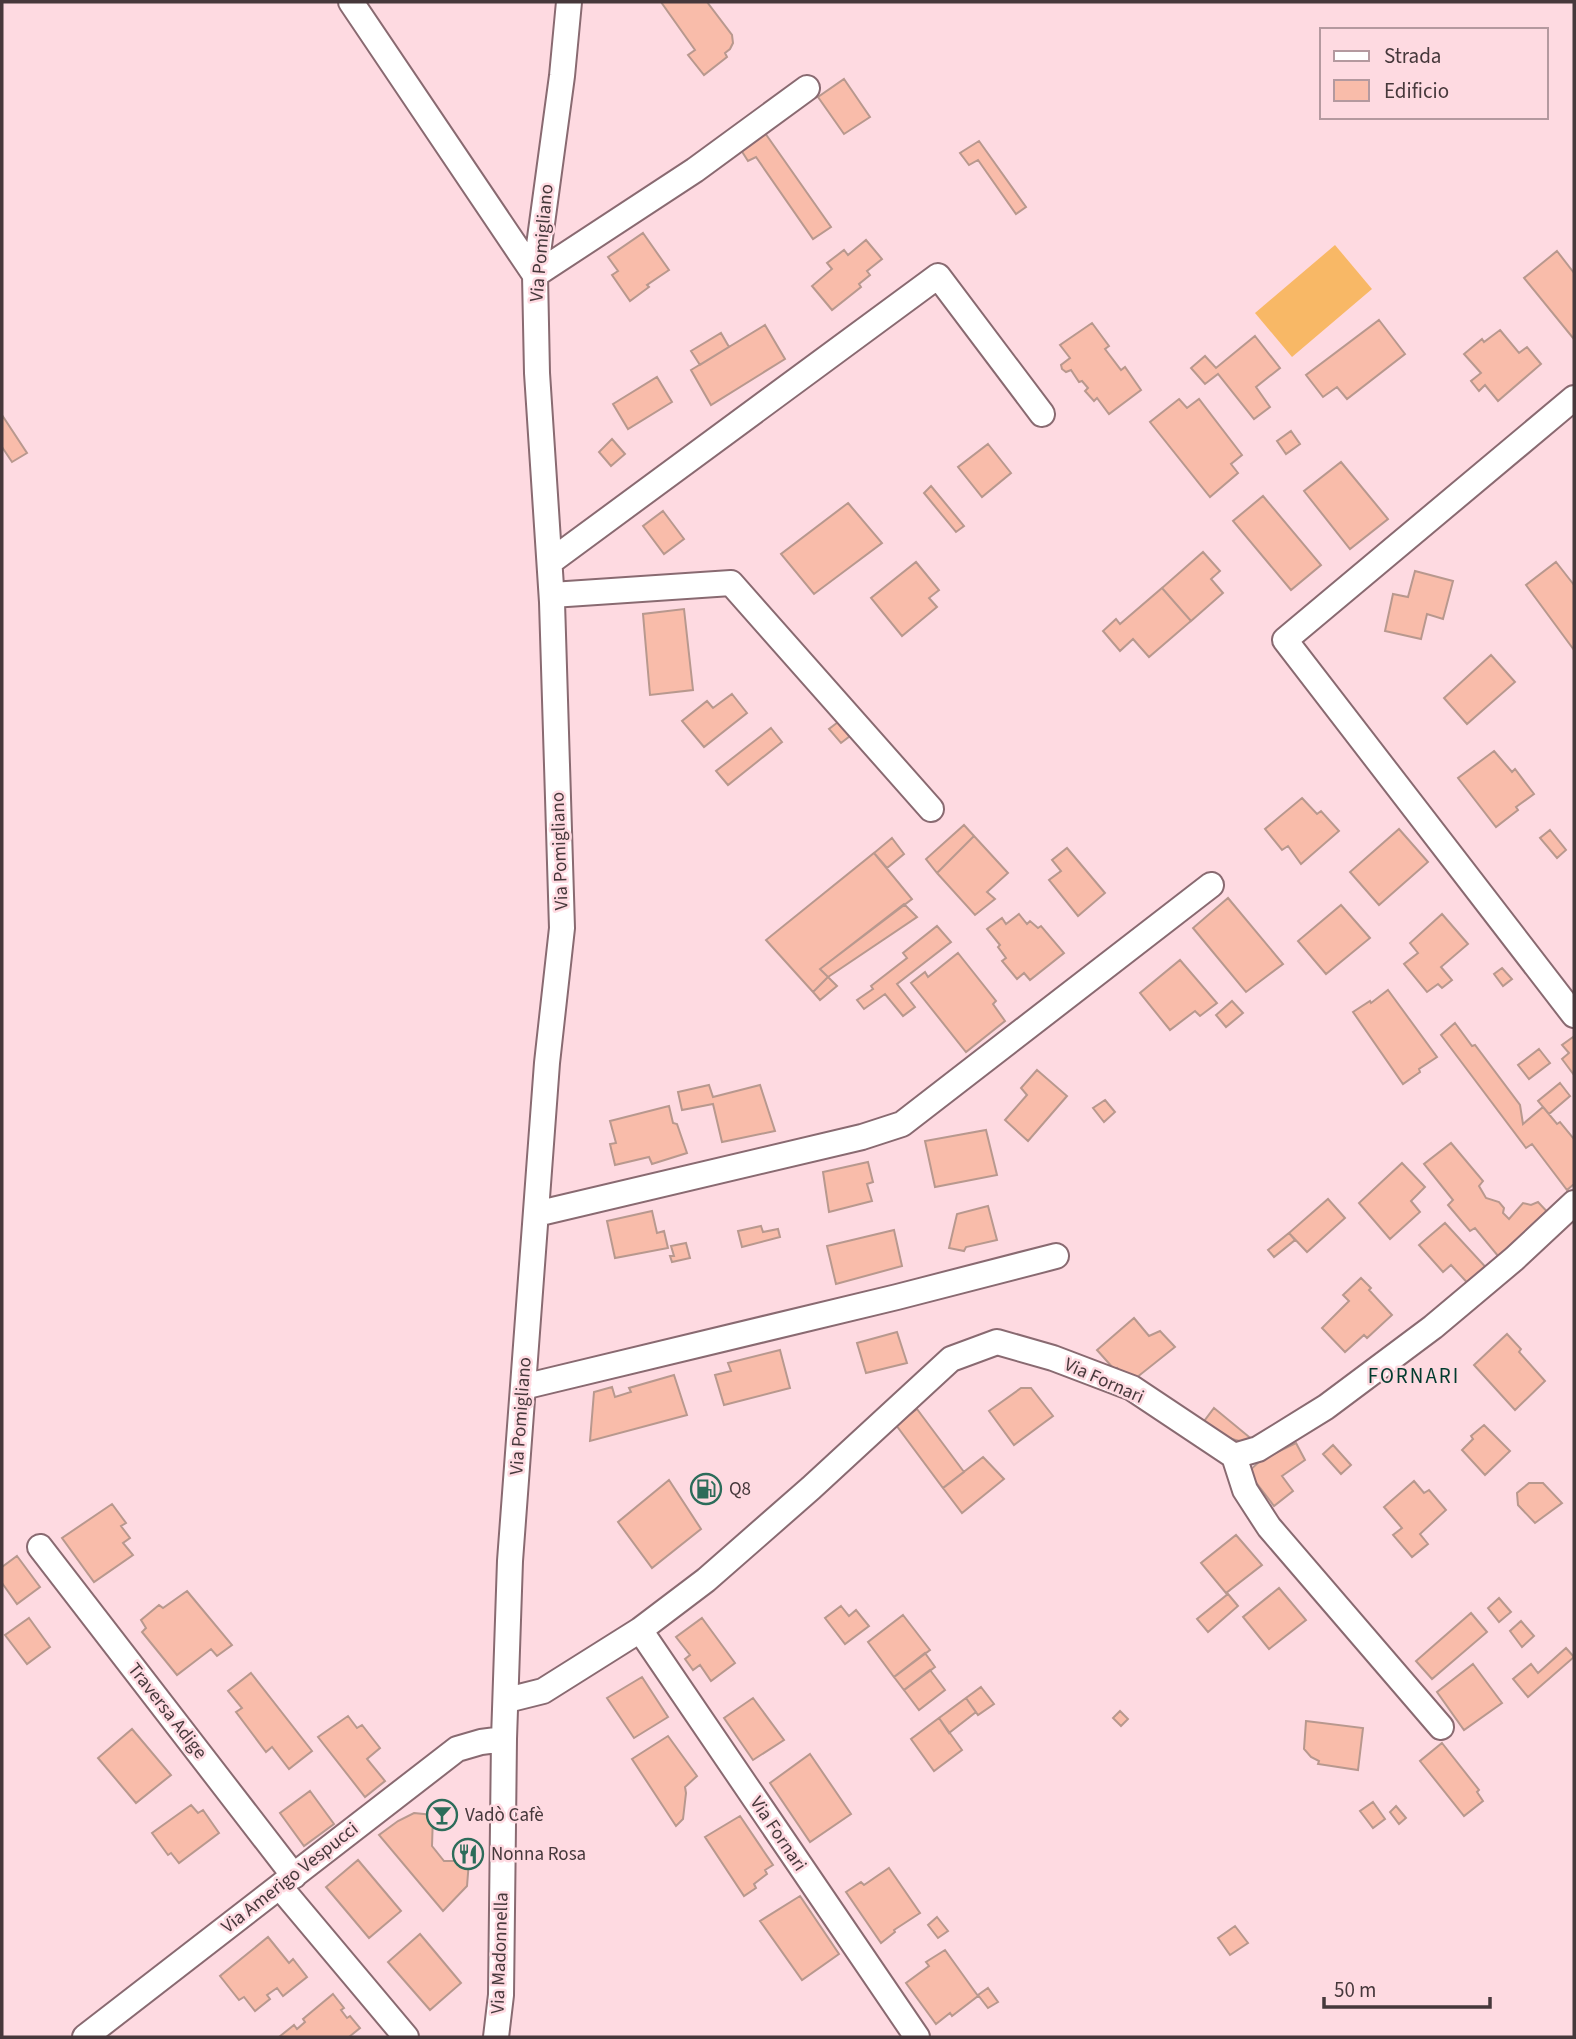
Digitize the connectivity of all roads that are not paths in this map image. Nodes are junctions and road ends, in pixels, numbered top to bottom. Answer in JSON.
{"nodes":[{"id":1,"x":351,"y":2,"type":"edge"},
{"id":2,"x":569,"y":2,"type":"edge"},
{"id":3,"x":807,"y":88,"type":"dead end"},
{"id":4,"x":535,"y":275,"type":"junction"},
{"id":5,"x":1574,"y":398,"type":"edge"},
{"id":6,"x":1042,"y":414,"type":"dead end"},
{"id":7,"x":550,"y":562,"type":"junction"},
{"id":8,"x":552,"y":595,"type":"junction"},
{"id":9,"x":931,"y":809,"type":"dead end"},
{"id":10,"x":1211,"y":885,"type":"dead end"},
{"id":11,"x":1574,"y":1015,"type":"edge"},
{"id":12,"x":1574,"y":1203,"type":"edge"},
{"id":13,"x":536,"y":1214,"type":"junction"},
{"id":14,"x":1056,"y":1256,"type":"dead end"},
{"id":15,"x":523,"y":1387,"type":"junction"},
{"id":16,"x":1234,"y":1456,"type":"junction"},
{"id":17,"x":40,"y":1547,"type":"dead end"},
{"id":18,"x":639,"y":1630,"type":"junction"},
{"id":19,"x":507,"y":1700,"type":"junction"},
{"id":20,"x":1441,"y":1727,"type":"dead end"},
{"id":21,"x":504,"y":1739,"type":"junction"},
{"id":22,"x":287,"y":1882,"type":"junction"},
{"id":23,"x":85,"y":2037,"type":"edge"},
{"id":24,"x":406,"y":2037,"type":"edge"},
{"id":25,"x":496,"y":2037,"type":"edge"},
{"id":26,"x":917,"y":2037,"type":"edge"}],
"edges":[{"from":1,"to":4,"type":"street"},
{"from":2,"to":4,"type":"street","name":"Via Pomigliano"},
{"from":3,"to":4,"type":"street"},
{"from":4,"to":7,"type":"street","name":"Via Pomigliano"},
{"from":5,"to":11,"type":"street"},
{"from":6,"to":7,"type":"street"},
{"from":7,"to":8,"type":"street","name":"Via Pomigliano"},
{"from":8,"to":9,"type":"street"},
{"from":8,"to":13,"type":"street","name":"Via Pomigliano"},
{"from":10,"to":13,"type":"street"},
{"from":12,"to":16,"type":"street"},
{"from":13,"to":15,"type":"street","name":"Via Pomigliano"},
{"from":14,"to":15,"type":"street"},
{"from":15,"to":19,"type":"street","name":"Via Pomigliano"},
{"from":16,"to":18,"type":"street","name":"Via Fornari"},
{"from":16,"to":20,"type":"street"},
{"from":17,"to":22,"type":"street","name":"Traversa Adige"},
{"from":18,"to":19,"type":"street","name":"Via Fornari"},
{"from":18,"to":26,"type":"street","name":"Via Fornari"},
{"from":19,"to":21,"type":"street","name":"Via Madonnella"},
{"from":21,"to":22,"type":"street","name":"Via Amerigo Vespucci"},
{"from":21,"to":25,"type":"street","name":"Via Madonnella"},
{"from":22,"to":23,"type":"street","name":"Via Amerigo Vespucci"},
{"from":22,"to":24,"type":"street","name":"Traversa Adige"}]}
